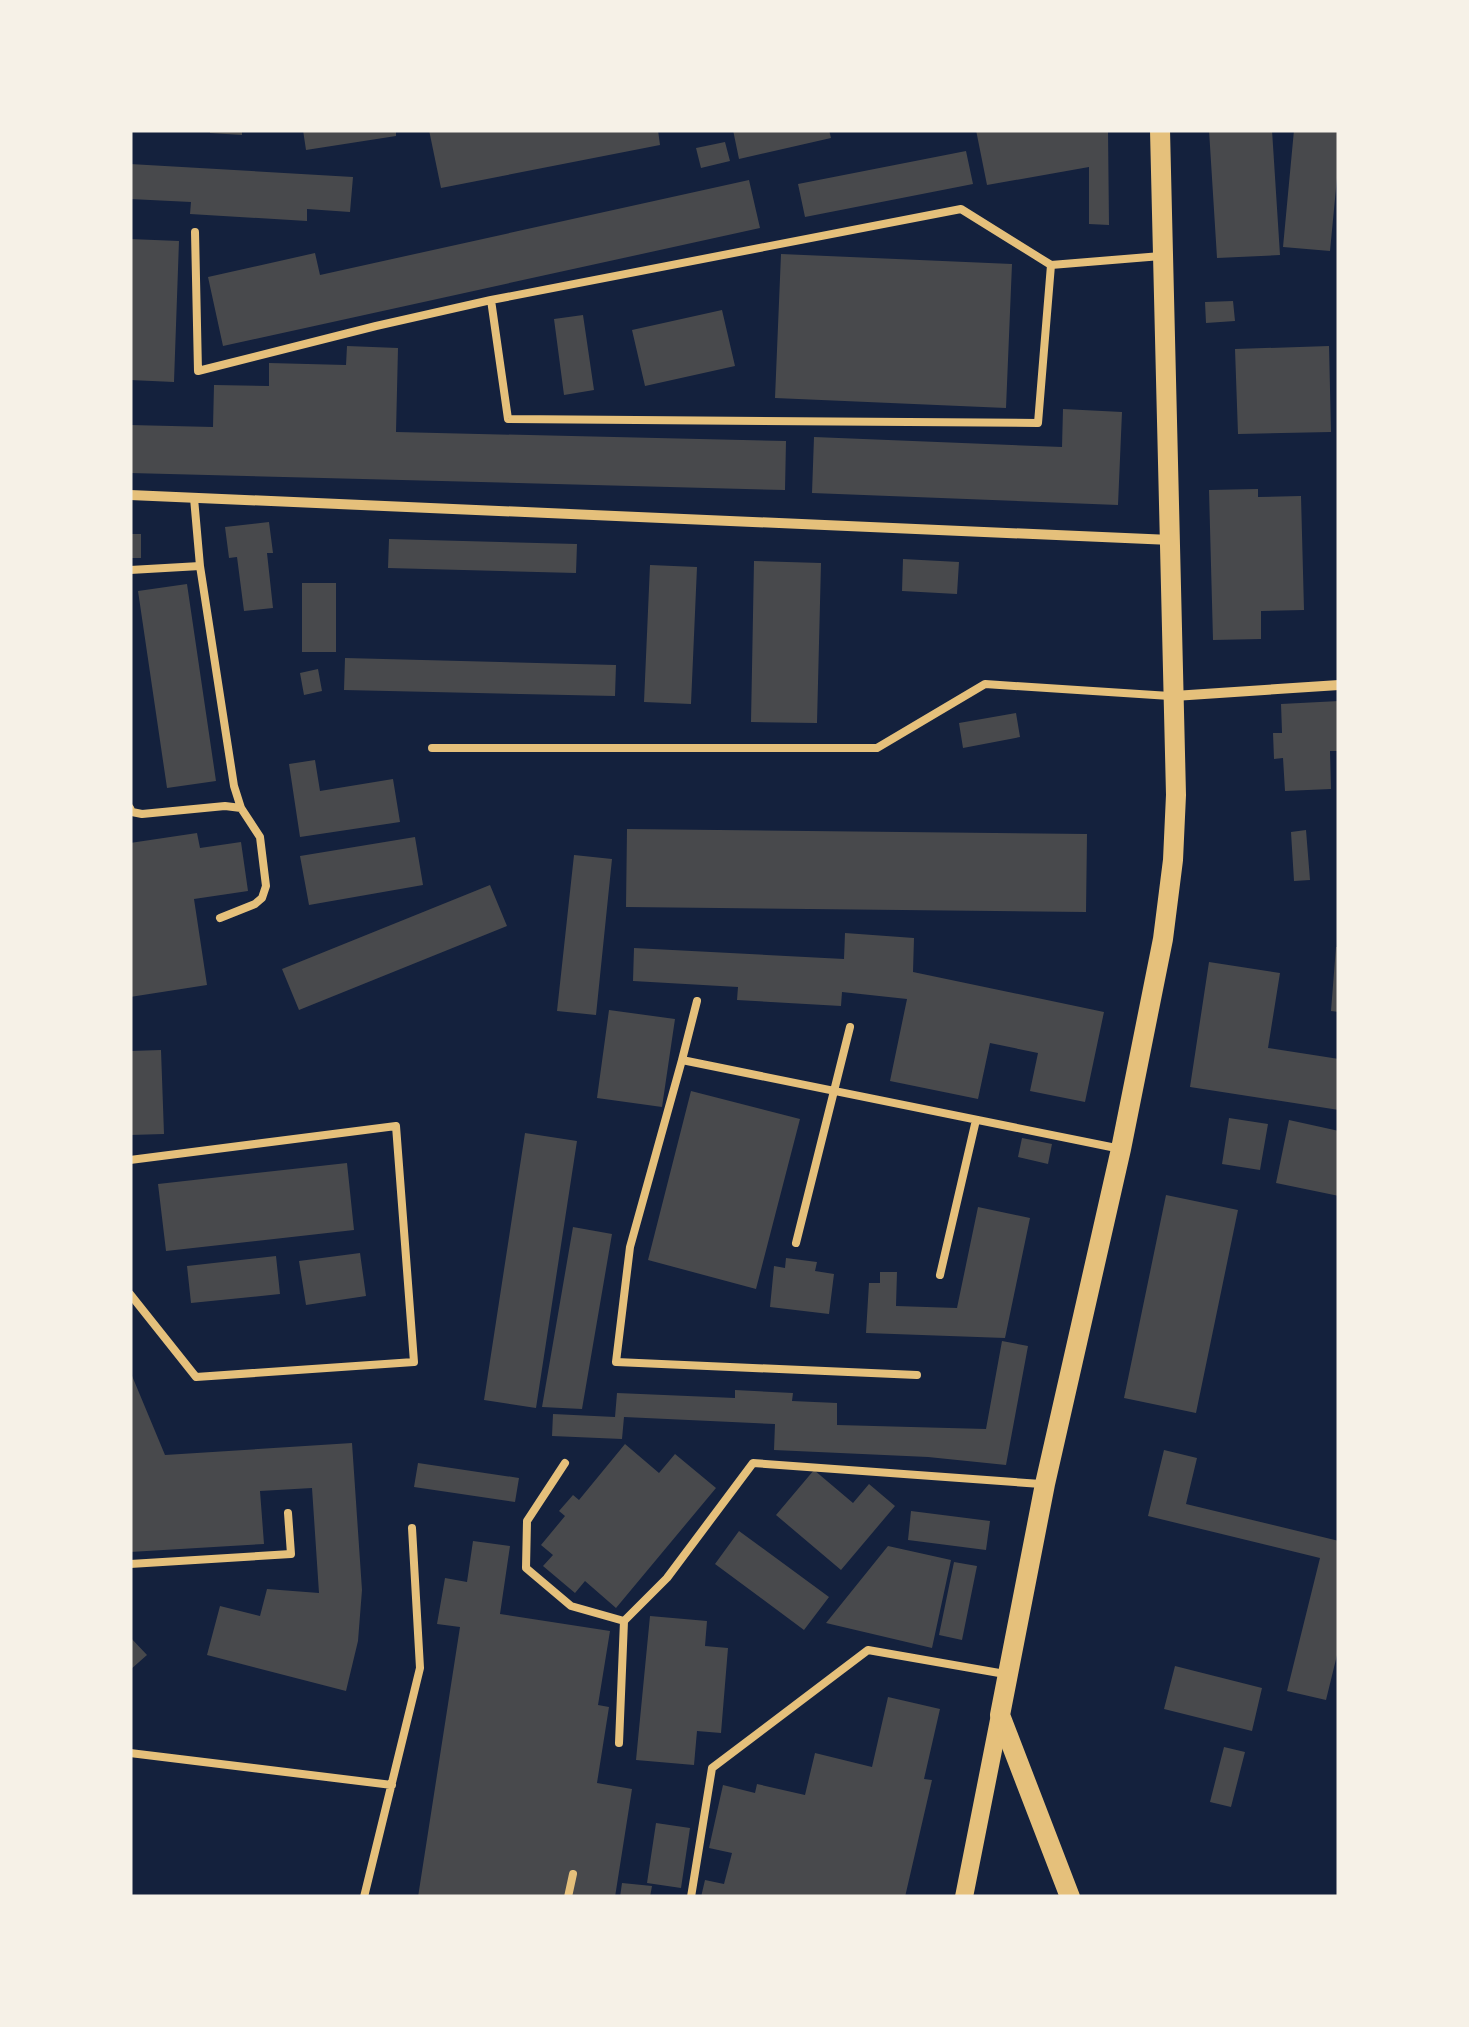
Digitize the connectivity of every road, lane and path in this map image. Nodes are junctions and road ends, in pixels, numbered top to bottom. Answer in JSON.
{"nodes":[{"id":1,"x":1160,"y":130,"type":"edge"},
{"id":2,"x":195,"y":232,"type":"dead end"},
{"id":3,"x":1161,"y":256,"type":"junction"},
{"id":4,"x":1051,"y":264,"type":"junction"},
{"id":5,"x":491,"y":300,"type":"junction"},
{"id":6,"x":130,"y":495,"type":"edge"},
{"id":7,"x":194,"y":498,"type":"junction"},
{"id":8,"x":1170,"y":540,"type":"junction"},
{"id":9,"x":200,"y":566,"type":"junction"},
{"id":10,"x":130,"y":570,"type":"edge"},
{"id":11,"x":1339,"y":685,"type":"edge"},
{"id":12,"x":1174,"y":696,"type":"junction"},
{"id":13,"x":432,"y":748,"type":"dead end"},
{"id":14,"x":130,"y":808,"type":"edge"},
{"id":15,"x":241,"y":808,"type":"junction"},
{"id":16,"x":220,"y":918,"type":"dead end"},
{"id":17,"x":698,"y":1000,"type":"dead end"},
{"id":18,"x":850,"y":1027,"type":"dead end"},
{"id":19,"x":682,"y":1060,"type":"junction"},
{"id":20,"x":835,"y":1092,"type":"junction"},
{"id":21,"x":976,"y":1120,"type":"junction"},
{"id":22,"x":1121,"y":1148,"type":"junction"},
{"id":23,"x":130,"y":1160,"type":"edge"},
{"id":24,"x":796,"y":1243,"type":"dead end"},
{"id":25,"x":940,"y":1275,"type":"dead end"},
{"id":26,"x":130,"y":1294,"type":"edge"},
{"id":27,"x":917,"y":1375,"type":"dead end"},
{"id":28,"x":565,"y":1464,"type":"dead end"},
{"id":29,"x":1045,"y":1484,"type":"junction"},
{"id":30,"x":288,"y":1513,"type":"dead end"},
{"id":31,"x":412,"y":1528,"type":"dead end"},
{"id":32,"x":130,"y":1564,"type":"edge"},
{"id":33,"x":624,"y":1620,"type":"junction"},
{"id":34,"x":1008,"y":1674,"type":"junction"},
{"id":35,"x":1000,"y":1715,"type":"junction"},
{"id":36,"x":619,"y":1743,"type":"dead end"},
{"id":37,"x":130,"y":1752,"type":"edge"},
{"id":38,"x":392,"y":1786,"type":"junction"},
{"id":39,"x":573,"y":1874,"type":"dead end"},
{"id":40,"x":364,"y":1897,"type":"edge"},
{"id":41,"x":568,"y":1897,"type":"edge"},
{"id":42,"x":691,"y":1897,"type":"edge"},
{"id":43,"x":964,"y":1897,"type":"edge"},
{"id":44,"x":1070,"y":1897,"type":"edge"}],
"edges":[{"from":1,"to":3,"type":"main road"},
{"from":2,"to":5,"type":"lane"},
{"from":3,"to":4,"type":"lane"},
{"from":3,"to":8,"type":"main road"},
{"from":4,"to":5,"type":"lane"},
{"from":4,"to":5,"type":"lane"},
{"from":6,"to":7,"type":"street"},
{"from":7,"to":8,"type":"street"},
{"from":7,"to":9,"type":"lane"},
{"from":8,"to":12,"type":"main road"},
{"from":9,"to":10,"type":"lane"},
{"from":9,"to":15,"type":"lane"},
{"from":11,"to":12,"type":"street"},
{"from":12,"to":13,"type":"lane"},
{"from":12,"to":22,"type":"main road"},
{"from":14,"to":15,"type":"lane"},
{"from":15,"to":16,"type":"lane"},
{"from":17,"to":19,"type":"lane"},
{"from":18,"to":20,"type":"lane"},
{"from":19,"to":20,"type":"lane"},
{"from":19,"to":27,"type":"lane"},
{"from":20,"to":21,"type":"lane"},
{"from":20,"to":24,"type":"lane"},
{"from":21,"to":22,"type":"lane"},
{"from":21,"to":25,"type":"lane"},
{"from":22,"to":29,"type":"main road"},
{"from":23,"to":26,"type":"lane"},
{"from":28,"to":33,"type":"lane"},
{"from":29,"to":33,"type":"lane"},
{"from":29,"to":34,"type":"main road"},
{"from":30,"to":32,"type":"lane"},
{"from":31,"to":38,"type":"lane"},
{"from":33,"to":36,"type":"lane"},
{"from":34,"to":35,"type":"main road"},
{"from":34,"to":42,"type":"lane"},
{"from":35,"to":43,"type":"street"},
{"from":35,"to":44,"type":"main road"},
{"from":37,"to":38,"type":"lane"},
{"from":38,"to":40,"type":"lane"},
{"from":39,"to":41,"type":"lane"}]}
